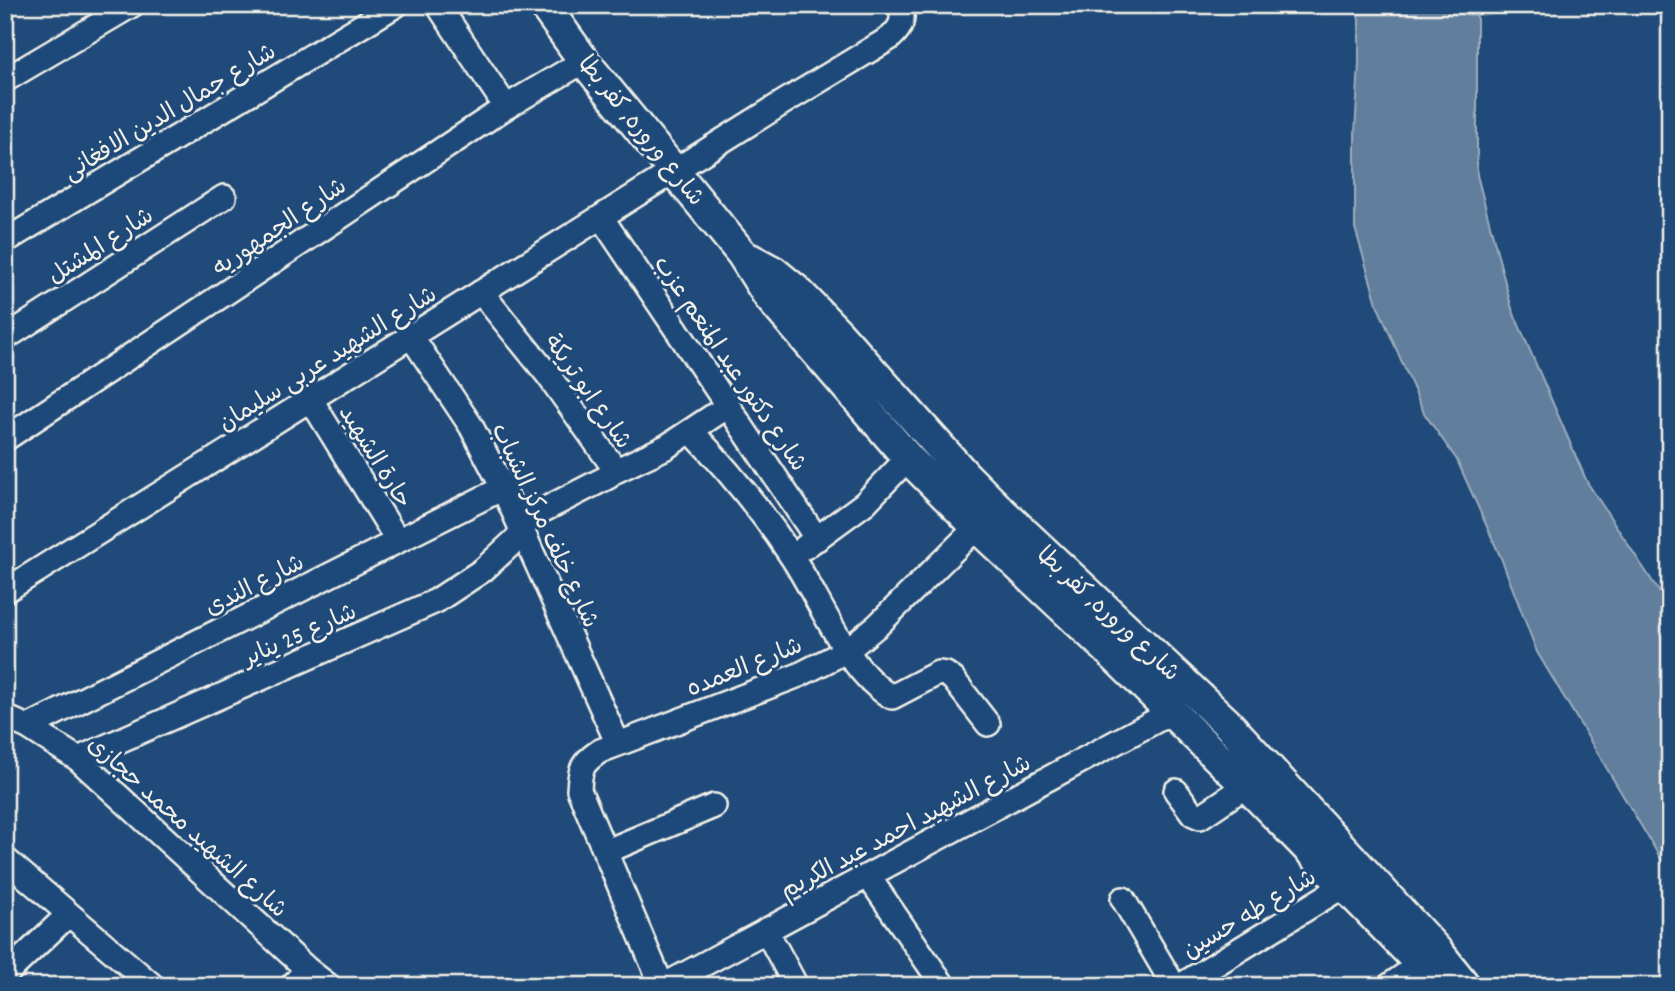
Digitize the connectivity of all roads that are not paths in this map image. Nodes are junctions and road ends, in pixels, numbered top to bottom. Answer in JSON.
{"nodes":[{"id":1,"x":132,"y":5,"type":"edge"},
{"id":2,"x":396,"y":5,"type":"edge"},
{"id":3,"x":438,"y":5,"type":"edge"},
{"id":4,"x":544,"y":5,"type":"edge"},
{"id":5,"x":900,"y":5,"type":"edge"},
{"id":6,"x":584,"y":61,"type":"junction"},
{"id":7,"x":5,"y":80,"type":"edge"},
{"id":8,"x":506,"y":107,"type":"junction"},
{"id":9,"x":676,"y":171,"type":"junction"},
{"id":10,"x":224,"y":197,"type":"dead end"},
{"id":11,"x":601,"y":217,"type":"junction"},
{"id":12,"x":5,"y":241,"type":"edge"},
{"id":13,"x":742,"y":254,"type":"junction"},
{"id":14,"x":481,"y":292,"type":"junction"},
{"id":15,"x":411,"y":336,"type":"junction"},
{"id":16,"x":5,"y":338,"type":"edge"},
{"id":17,"x":311,"y":400,"type":"junction"},
{"id":18,"x":728,"y":406,"type":"junction"},
{"id":19,"x":692,"y":432,"type":"junction"},
{"id":20,"x":5,"y":439,"type":"edge"},
{"id":21,"x":908,"y":458,"type":"junction"},
{"id":22,"x":611,"y":473,"type":"junction"},
{"id":23,"x":503,"y":488,"type":"junction"},
{"id":24,"x":522,"y":527,"type":"junction"},
{"id":25,"x":977,"y":527,"type":"junction"},
{"id":26,"x":817,"y":539,"type":"junction"},
{"id":27,"x":398,"y":541,"type":"junction"},
{"id":28,"x":792,"y":556,"type":"junction"},
{"id":29,"x":5,"y":591,"type":"edge"},
{"id":30,"x":845,"y":651,"type":"junction"},
{"id":31,"x":1172,"y":712,"type":"junction"},
{"id":32,"x":5,"y":717,"type":"edge"},
{"id":33,"x":988,"y":724,"type":"dead end"},
{"id":34,"x":28,"y":727,"type":"junction"},
{"id":35,"x":618,"y":744,"type":"junction"},
{"id":36,"x":78,"y":759,"type":"junction"},
{"id":37,"x":1246,"y":786,"type":"junction"},
{"id":38,"x":1176,"y":791,"type":"dead end"},
{"id":39,"x":714,"y":806,"type":"dead end"},
{"id":40,"x":605,"y":852,"type":"junction"},
{"id":41,"x":5,"y":859,"type":"edge"},
{"id":42,"x":867,"y":876,"type":"junction"},
{"id":43,"x":1345,"y":885,"type":"junction"},
{"id":44,"x":1123,"y":899,"type":"dead end"},
{"id":45,"x":69,"y":914,"type":"junction"},
{"id":46,"x":766,"y":930,"type":"junction"},
{"id":47,"x":1430,"y":958,"type":"junction"},
{"id":48,"x":5,"y":975,"type":"edge"},
{"id":49,"x":299,"y":977,"type":"edge"},
{"id":50,"x":690,"y":979,"type":"edge"},
{"id":51,"x":943,"y":985,"type":"edge"},
{"id":52,"x":153,"y":986,"type":"edge"},
{"id":53,"x":329,"y":986,"type":"edge"},
{"id":54,"x":662,"y":986,"type":"edge"},
{"id":55,"x":796,"y":986,"type":"edge"},
{"id":56,"x":1174,"y":986,"type":"edge"},
{"id":57,"x":1180,"y":986,"type":"edge"},
{"id":58,"x":1389,"y":986,"type":"edge"},
{"id":59,"x":1442,"y":986,"type":"edge"},
{"id":60,"x":1465,"y":986,"type":"edge"}],
"edges":[{"from":1,"to":7,"type":"street"},
{"from":2,"to":12,"type":"street","name":"شارع جمال الدين الافغانى"},
{"from":3,"to":8,"type":"street"},
{"from":4,"to":6,"type":"street","name":"شارع وروره, كفر بطا"},
{"from":5,"to":9,"type":"street","name":"شارع الشهيد عربى سليمان"},
{"from":6,"to":8,"type":"street","name":"شارع الجمهوريه"},
{"from":6,"to":9,"type":"street","name":"شارع وروره, كفر بطا"},
{"from":8,"to":20,"type":"street","name":"شارع الجمهوريه"},
{"from":9,"to":11,"type":"street","name":"شارع الشهيد عربى سليمان"},
{"from":9,"to":13,"type":"street","name":"شارع وروره, كفر بطا"},
{"from":10,"to":16,"type":"street","name":"شارع المشتل"},
{"from":11,"to":14,"type":"street","name":"شارع الشهيد عربى سليمان"},
{"from":11,"to":18,"type":"street","name":"شارع دكتور عبد المنعم عزب"},
{"from":13,"to":21,"type":"street","name":"شارع وروره, كفر بطا"},
{"from":13,"to":47,"type":"street","name":"شارع وروره, كفر بطا"},
{"from":14,"to":15,"type":"street","name":"شارع الشهيد عربى سليمان"},
{"from":14,"to":22,"type":"street","name":"شارع ابو تريكة"},
{"from":15,"to":17,"type":"street","name":"شارع الشهيد عربى سليمان"},
{"from":15,"to":23,"type":"street","name":"شارع خلف مركز الشباب"},
{"from":17,"to":27,"type":"street","name":"حارة الشهيد"},
{"from":17,"to":29,"type":"street","name":"شارع الشهيد عربى سليمان"},
{"from":18,"to":19,"type":"street"},
{"from":18,"to":26,"type":"street","name":"شارع دكتور عبد المنعم عزب"},
{"from":19,"to":22,"type":"street"},
{"from":19,"to":28,"type":"street"},
{"from":21,"to":25,"type":"street","name":"شارع وروره, كفر بطا"},
{"from":21,"to":26,"type":"street"},
{"from":22,"to":24,"type":"street","name":"شارع ابو تريكة"},
{"from":23,"to":24,"type":"street","name":"شارع خلف مركز الشباب"},
{"from":23,"to":27,"type":"street","name":"شارع الندى"},
{"from":24,"to":35,"type":"street","name":"شارع خلف مركز الشباب"},
{"from":24,"to":36,"type":"street","name":"شارع 25 يناير"},
{"from":25,"to":30,"type":"street","name":"شارع العمده"},
{"from":25,"to":31,"type":"street","name":"شارع وروره, كفر بطا"},
{"from":26,"to":28,"type":"street"},
{"from":27,"to":34,"type":"street","name":"شارع الندى"},
{"from":28,"to":30,"type":"street"},
{"from":30,"to":33,"type":"street"},
{"from":30,"to":35,"type":"street","name":"شارع العمده"},
{"from":31,"to":37,"type":"street","name":"شارع وروره, كفر بطا"},
{"from":31,"to":42,"type":"street","name":"شارع الشهيد احمد عبد الكريم"},
{"from":32,"to":34,"type":"street","name":"شارع الشهيد محمد حجازى"},
{"from":34,"to":36,"type":"street","name":"شارع الشهيد محمد حجازى"},
{"from":35,"to":40,"type":"street","name":"شارع العمده"},
{"from":36,"to":49,"type":"street","name":"شارع الشهيد محمد حجازى"},
{"from":37,"to":38,"type":"street"},
{"from":37,"to":43,"type":"street","name":"شارع وروره, كفر بطا"},
{"from":39,"to":40,"type":"street"},
{"from":40,"to":54,"type":"street","name":"شارع العمده"},
{"from":41,"to":45,"type":"street"},
{"from":42,"to":46,"type":"street","name":"شارع الشهيد احمد عبد الكريم"},
{"from":42,"to":51,"type":"street"},
{"from":43,"to":47,"type":"street","name":"شارع وروره, كفر بطا"},
{"from":43,"to":57,"type":"street","name":"شارع طه حسين"},
{"from":44,"to":56,"type":"street"},
{"from":45,"to":48,"type":"street"},
{"from":45,"to":52,"type":"street"},
{"from":46,"to":50,"type":"street","name":"شارع الشهيد احمد عبد الكريم"},
{"from":46,"to":55,"type":"street"},
{"from":47,"to":58,"type":"street"},
{"from":47,"to":59,"type":"street","name":"شارع وروره, كفر بطا"},
{"from":47,"to":60,"type":"street","name":"شارع وروره, كفر بطا"},
{"from":49,"to":53,"type":"street","name":"شارع الشهيد محمد حجازى"},
{"from":50,"to":54,"type":"street","name":"شارع الشهيد احمد عبد الكريم"}]}
